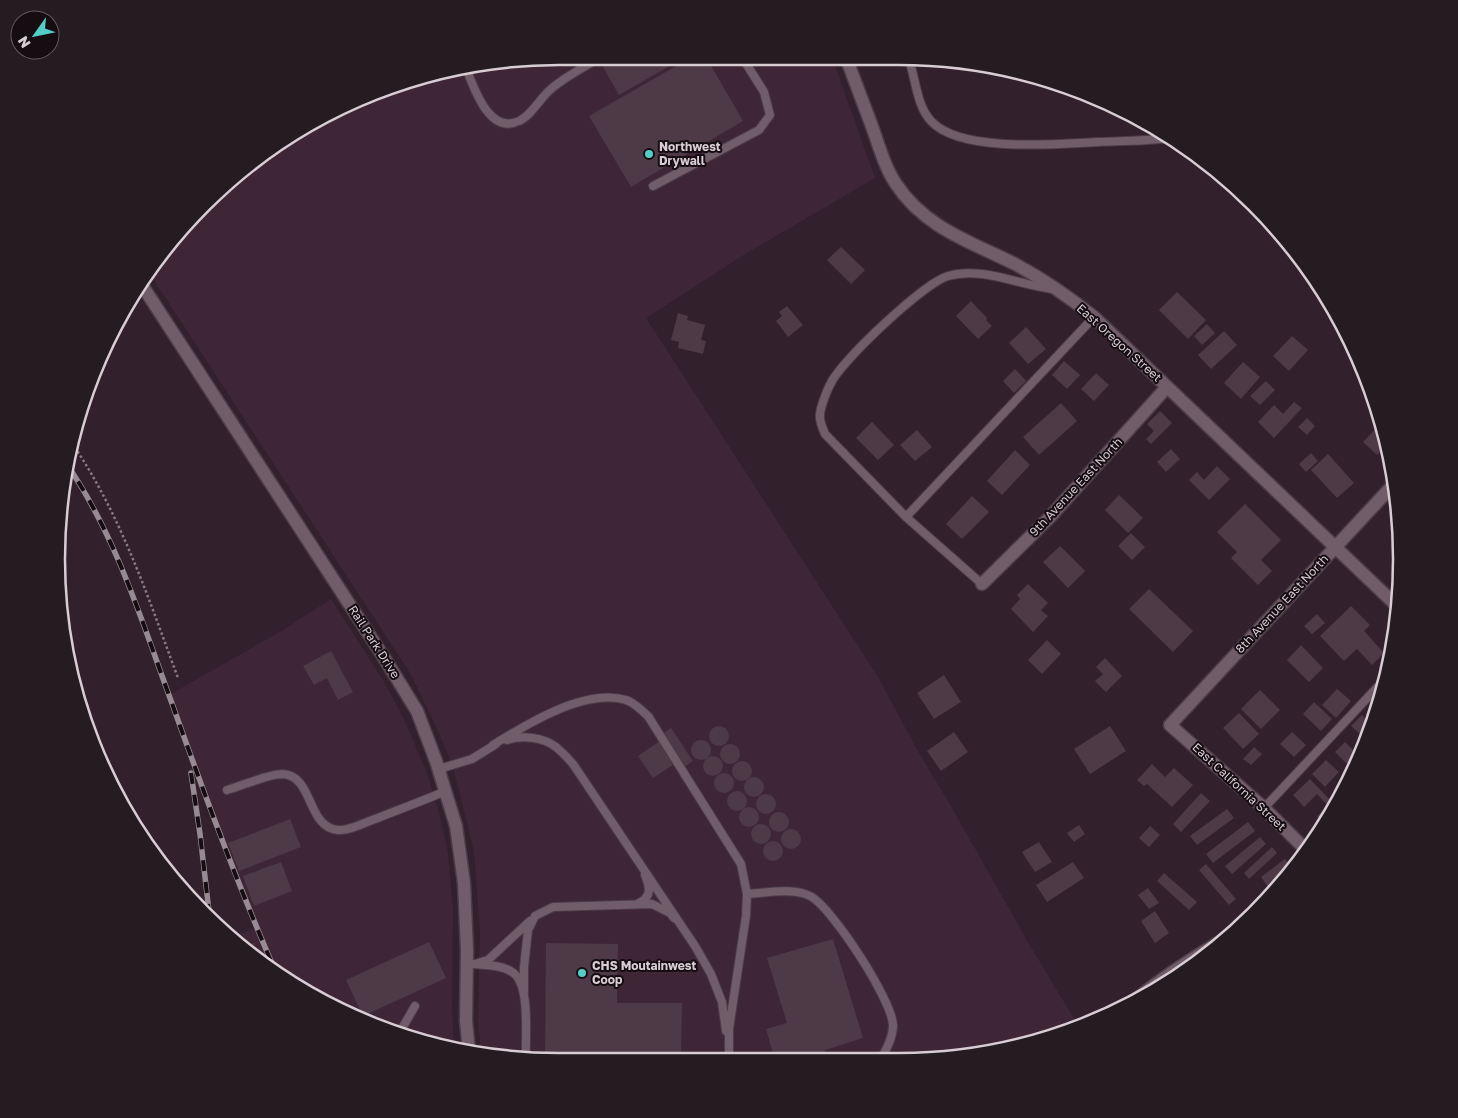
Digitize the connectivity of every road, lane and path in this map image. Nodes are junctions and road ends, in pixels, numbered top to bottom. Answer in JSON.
{"nodes":[{"id":1,"x":589,"y":65,"type":"edge"},
{"id":2,"x":747,"y":65,"type":"edge"},
{"id":3,"x":849,"y":65,"type":"edge"},
{"id":4,"x":910,"y":65,"type":"edge"},
{"id":5,"x":468,"y":73,"type":"edge"},
{"id":6,"x":1158,"y":139,"type":"edge"},
{"id":7,"x":653,"y":186,"type":"dead end"},
{"id":8,"x":145,"y":290,"type":"edge"},
{"id":9,"x":1057,"y":290,"type":"junction"},
{"id":10,"x":1094,"y":317,"type":"junction"},
{"id":11,"x":1167,"y":387,"type":"junction"},
{"id":12,"x":77,"y":450,"type":"edge"},
{"id":13,"x":1388,"y":490,"type":"edge"},
{"id":14,"x":906,"y":517,"type":"junction"},
{"id":15,"x":1336,"y":546,"type":"junction"},
{"id":16,"x":982,"y":584,"type":"joint"},
{"id":17,"x":1391,"y":600,"type":"edge"},
{"id":18,"x":178,"y":678,"type":"dead end"},
{"id":19,"x":1375,"y":689,"type":"edge"},
{"id":20,"x":1170,"y":725,"type":"joint"},
{"id":21,"x":493,"y":745,"type":"junction"},
{"id":22,"x":439,"y":769,"type":"junction"},
{"id":23,"x":227,"y":790,"type":"dead end"},
{"id":24,"x":446,"y":791,"type":"junction"},
{"id":25,"x":1264,"y":808,"type":"junction"},
{"id":26,"x":1301,"y":845,"type":"edge"},
{"id":27,"x":631,"y":850,"type":"junction"},
{"id":28,"x":748,"y":894,"type":"junction"},
{"id":29,"x":637,"y":904,"type":"junction"},
{"id":30,"x":535,"y":916,"type":"junction"},
{"id":31,"x":688,"y":935,"type":"junction"},
{"id":32,"x":471,"y":965,"type":"junction"},
{"id":33,"x":524,"y":992,"type":"junction"},
{"id":34,"x":415,"y":1006,"type":"dead end"},
{"id":35,"x":402,"y":1028,"type":"edge"},
{"id":36,"x":468,"y":1045,"type":"edge"},
{"id":37,"x":526,"y":1052,"type":"edge"},
{"id":38,"x":727,"y":1053,"type":"edge"},
{"id":39,"x":728,"y":1053,"type":"edge"},
{"id":40,"x":885,"y":1053,"type":"edge"}],
"edges":[{"from":1,"to":5,"type":"lane"},
{"from":2,"to":7,"type":"lane"},
{"from":3,"to":9,"type":"street","name":"East Oregon Street"},
{"from":4,"to":6,"type":"lane"},
{"from":8,"to":22,"type":"street","name":"Rail Park Drive"},
{"from":9,"to":10,"type":"street","name":"East Oregon Street"},
{"from":9,"to":14,"type":"lane"},
{"from":10,"to":11,"type":"street","name":"East Oregon Street"},
{"from":10,"to":14,"type":"lane"},
{"from":11,"to":15,"type":"street","name":"East Oregon Street"},
{"from":11,"to":16,"type":"street","name":"9th Avenue East North"},
{"from":12,"to":18,"type":"path"},
{"from":13,"to":15,"type":"street","name":"8th Avenue East North"},
{"from":14,"to":16,"type":"lane"},
{"from":15,"to":17,"type":"street","name":"East Oregon Street"},
{"from":15,"to":20,"type":"street","name":"8th Avenue East North"},
{"from":19,"to":25,"type":"lane"},
{"from":20,"to":25,"type":"street","name":"East California Street"},
{"from":21,"to":22,"type":"lane"},
{"from":21,"to":27,"type":"lane"},
{"from":21,"to":28,"type":"lane"},
{"from":22,"to":24,"type":"street","name":"Rail Park Drive"},
{"from":23,"to":24,"type":"lane"},
{"from":24,"to":32,"type":"street","name":"Rail Park Drive"},
{"from":25,"to":26,"type":"street","name":"East California Street"},
{"from":27,"to":29,"type":"lane"},
{"from":27,"to":31,"type":"lane"},
{"from":28,"to":39,"type":"lane"},
{"from":28,"to":40,"type":"lane"},
{"from":29,"to":30,"type":"lane"},
{"from":29,"to":31,"type":"lane"},
{"from":30,"to":32,"type":"lane"},
{"from":30,"to":33,"type":"lane"},
{"from":31,"to":38,"type":"lane"},
{"from":32,"to":33,"type":"lane"},
{"from":32,"to":36,"type":"street","name":"Rail Park Drive"},
{"from":33,"to":37,"type":"lane"},
{"from":34,"to":35,"type":"lane"}]}
